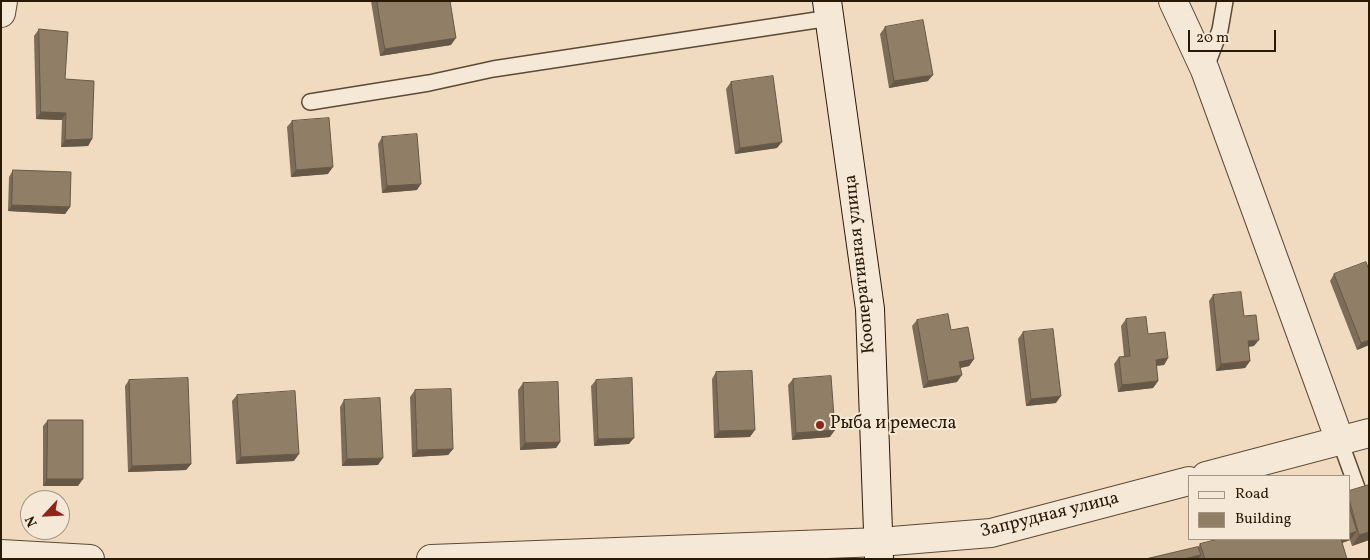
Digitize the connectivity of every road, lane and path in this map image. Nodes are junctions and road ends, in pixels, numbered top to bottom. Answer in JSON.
{"nodes":[{"id":1,"x":3,"y":1,"type":"edge"},
{"id":2,"x":1173,"y":1,"type":"edge"},
{"id":3,"x":1225,"y":1,"type":"edge"},
{"id":4,"x":828,"y":10,"type":"edge"},
{"id":5,"x":1,"y":14,"type":"edge"},
{"id":6,"x":1205,"y":70,"type":"junction"},
{"id":7,"x":310,"y":102,"type":"dead end"},
{"id":8,"x":1369,"y":433,"type":"edge"},
{"id":9,"x":1340,"y":441,"type":"junction"},
{"id":10,"x":1210,"y":475,"type":"edge"},
{"id":11,"x":1188,"y":481,"type":"edge"},
{"id":12,"x":1360,"y":496,"type":"edge"},
{"id":13,"x":879,"y":550,"type":"edge"},
{"id":14,"x":1,"y":554,"type":"edge"},
{"id":15,"x":84,"y":559,"type":"edge"},
{"id":16,"x":90,"y":559,"type":"edge"},
{"id":17,"x":431,"y":559,"type":"edge"}],
"edges":[{"from":1,"to":5,"type":"street"},
{"from":2,"to":6,"type":"street"},
{"from":3,"to":6,"type":"lane"},
{"from":4,"to":7,"type":"lane"},
{"from":4,"to":13,"type":"street","name":"Кооперативная улица"},
{"from":6,"to":9,"type":"street"},
{"from":8,"to":9,"type":"street"},
{"from":9,"to":10,"type":"street"},
{"from":9,"to":12,"type":"lane"},
{"from":11,"to":13,"type":"street","name":"Запрудная улица"},
{"from":13,"to":17,"type":"street","name":"Запрудная улица"},
{"from":14,"to":15,"type":"street"},
{"from":15,"to":16,"type":"street"}]}
